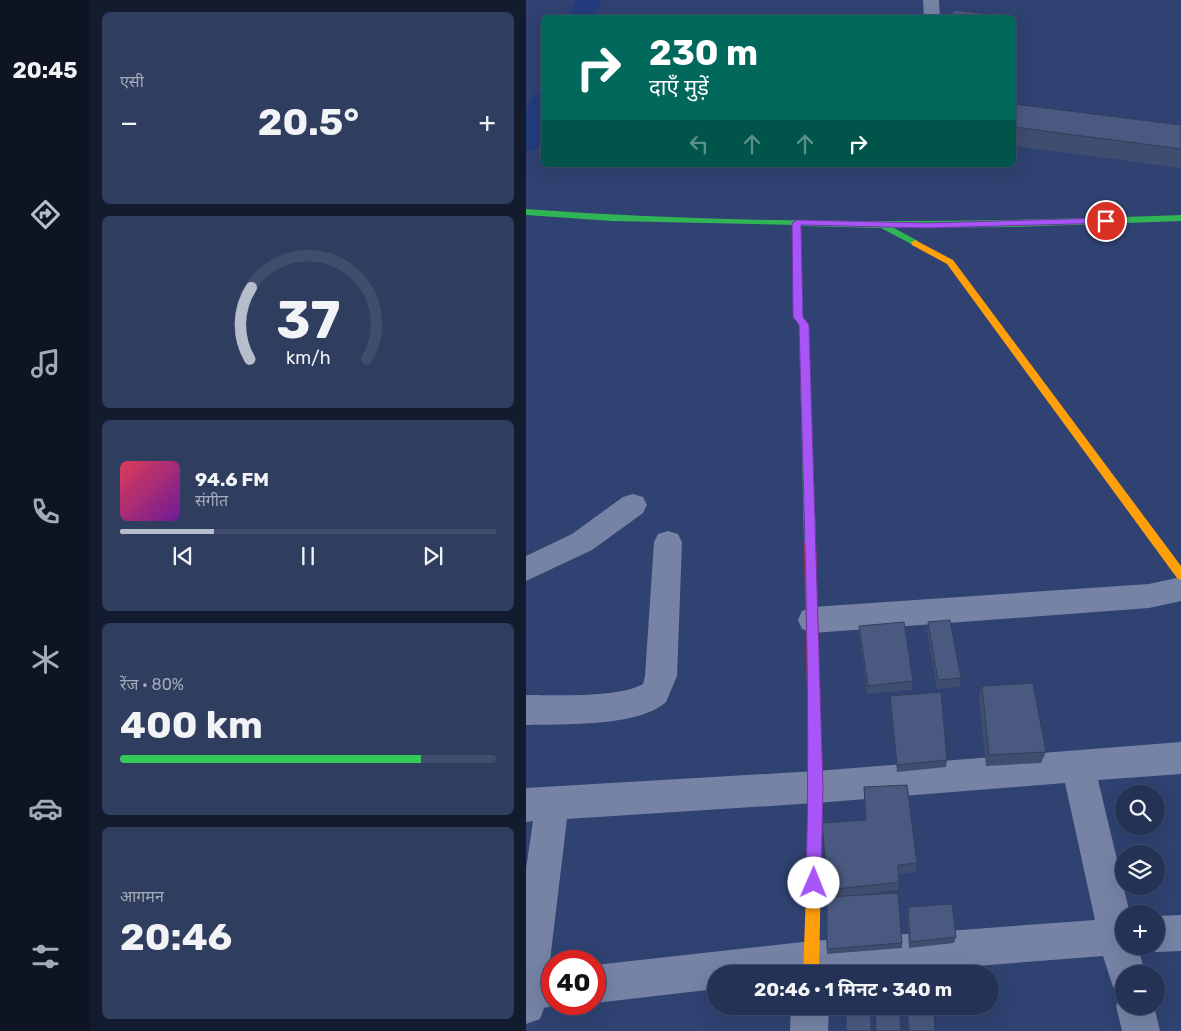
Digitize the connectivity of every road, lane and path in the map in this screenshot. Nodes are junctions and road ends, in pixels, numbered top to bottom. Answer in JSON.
{"nodes":[{"id":1,"x":931,"y":0,"type":"edge"},
{"id":2,"x":932,"y":15,"type":"edge"},
{"id":3,"x":526,"y":212,"type":"edge"},
{"id":4,"x":1181,"y":218,"type":"edge"},
{"id":5,"x":797,"y":223,"type":"junction"},
{"id":6,"x":883,"y":225,"type":"junction"},
{"id":7,"x":633,"y":505,"type":"dead end"},
{"id":8,"x":668,"y":542,"type":"dead end"},
{"id":9,"x":526,"y":569,"type":"edge"},
{"id":10,"x":1181,"y":575,"type":"edge"},
{"id":11,"x":1181,"y":589,"type":"edge"},
{"id":12,"x":813,"y":620,"type":"junction"},
{"id":13,"x":526,"y":710,"type":"edge"},
{"id":14,"x":1181,"y":758,"type":"edge"},
{"id":15,"x":1078,"y":768,"type":"junction"},
{"id":16,"x":816,"y":787,"type":"junction"},
{"id":17,"x":539,"y":805,"type":"edge"},
{"id":18,"x":1115,"y":917,"type":"edge"},
{"id":19,"x":1181,"y":932,"type":"edge"},
{"id":20,"x":1165,"y":933,"type":"edge"},
{"id":21,"x":1115,"y":937,"type":"edge"},
{"id":22,"x":811,"y":965,"type":"edge"},
{"id":23,"x":832,"y":965,"type":"edge"},
{"id":24,"x":707,"y":975,"type":"edge"},
{"id":25,"x":606,"y":983,"type":"edge"},
{"id":26,"x":533,"y":994,"type":"edge"},
{"id":27,"x":810,"y":1015,"type":"edge"},
{"id":28,"x":1137,"y":1015,"type":"edge"},
{"id":29,"x":809,"y":1031,"type":"edge"},
{"id":30,"x":1141,"y":1031,"type":"edge"}],
"edges":[{"from":1,"to":2,"type":"street"},
{"from":3,"to":5,"type":"main road"},
{"from":4,"to":6,"type":"main road"},
{"from":5,"to":6,"type":"main road"},
{"from":5,"to":12,"type":"main road"},
{"from":6,"to":10,"type":"main road"},
{"from":7,"to":9,"type":"street"},
{"from":8,"to":13,"type":"street"},
{"from":11,"to":12,"type":"street"},
{"from":12,"to":16,"type":"main road"},
{"from":14,"to":15,"type":"street"},
{"from":15,"to":16,"type":"street"},
{"from":15,"to":18,"type":"street"},
{"from":16,"to":17,"type":"street"},
{"from":16,"to":22,"type":"main road"},
{"from":17,"to":26,"type":"street"},
{"from":19,"to":20,"type":"street"},
{"from":21,"to":23,"type":"street"},
{"from":24,"to":25,"type":"street"},
{"from":27,"to":29,"type":"street"},
{"from":28,"to":30,"type":"street"}]}
